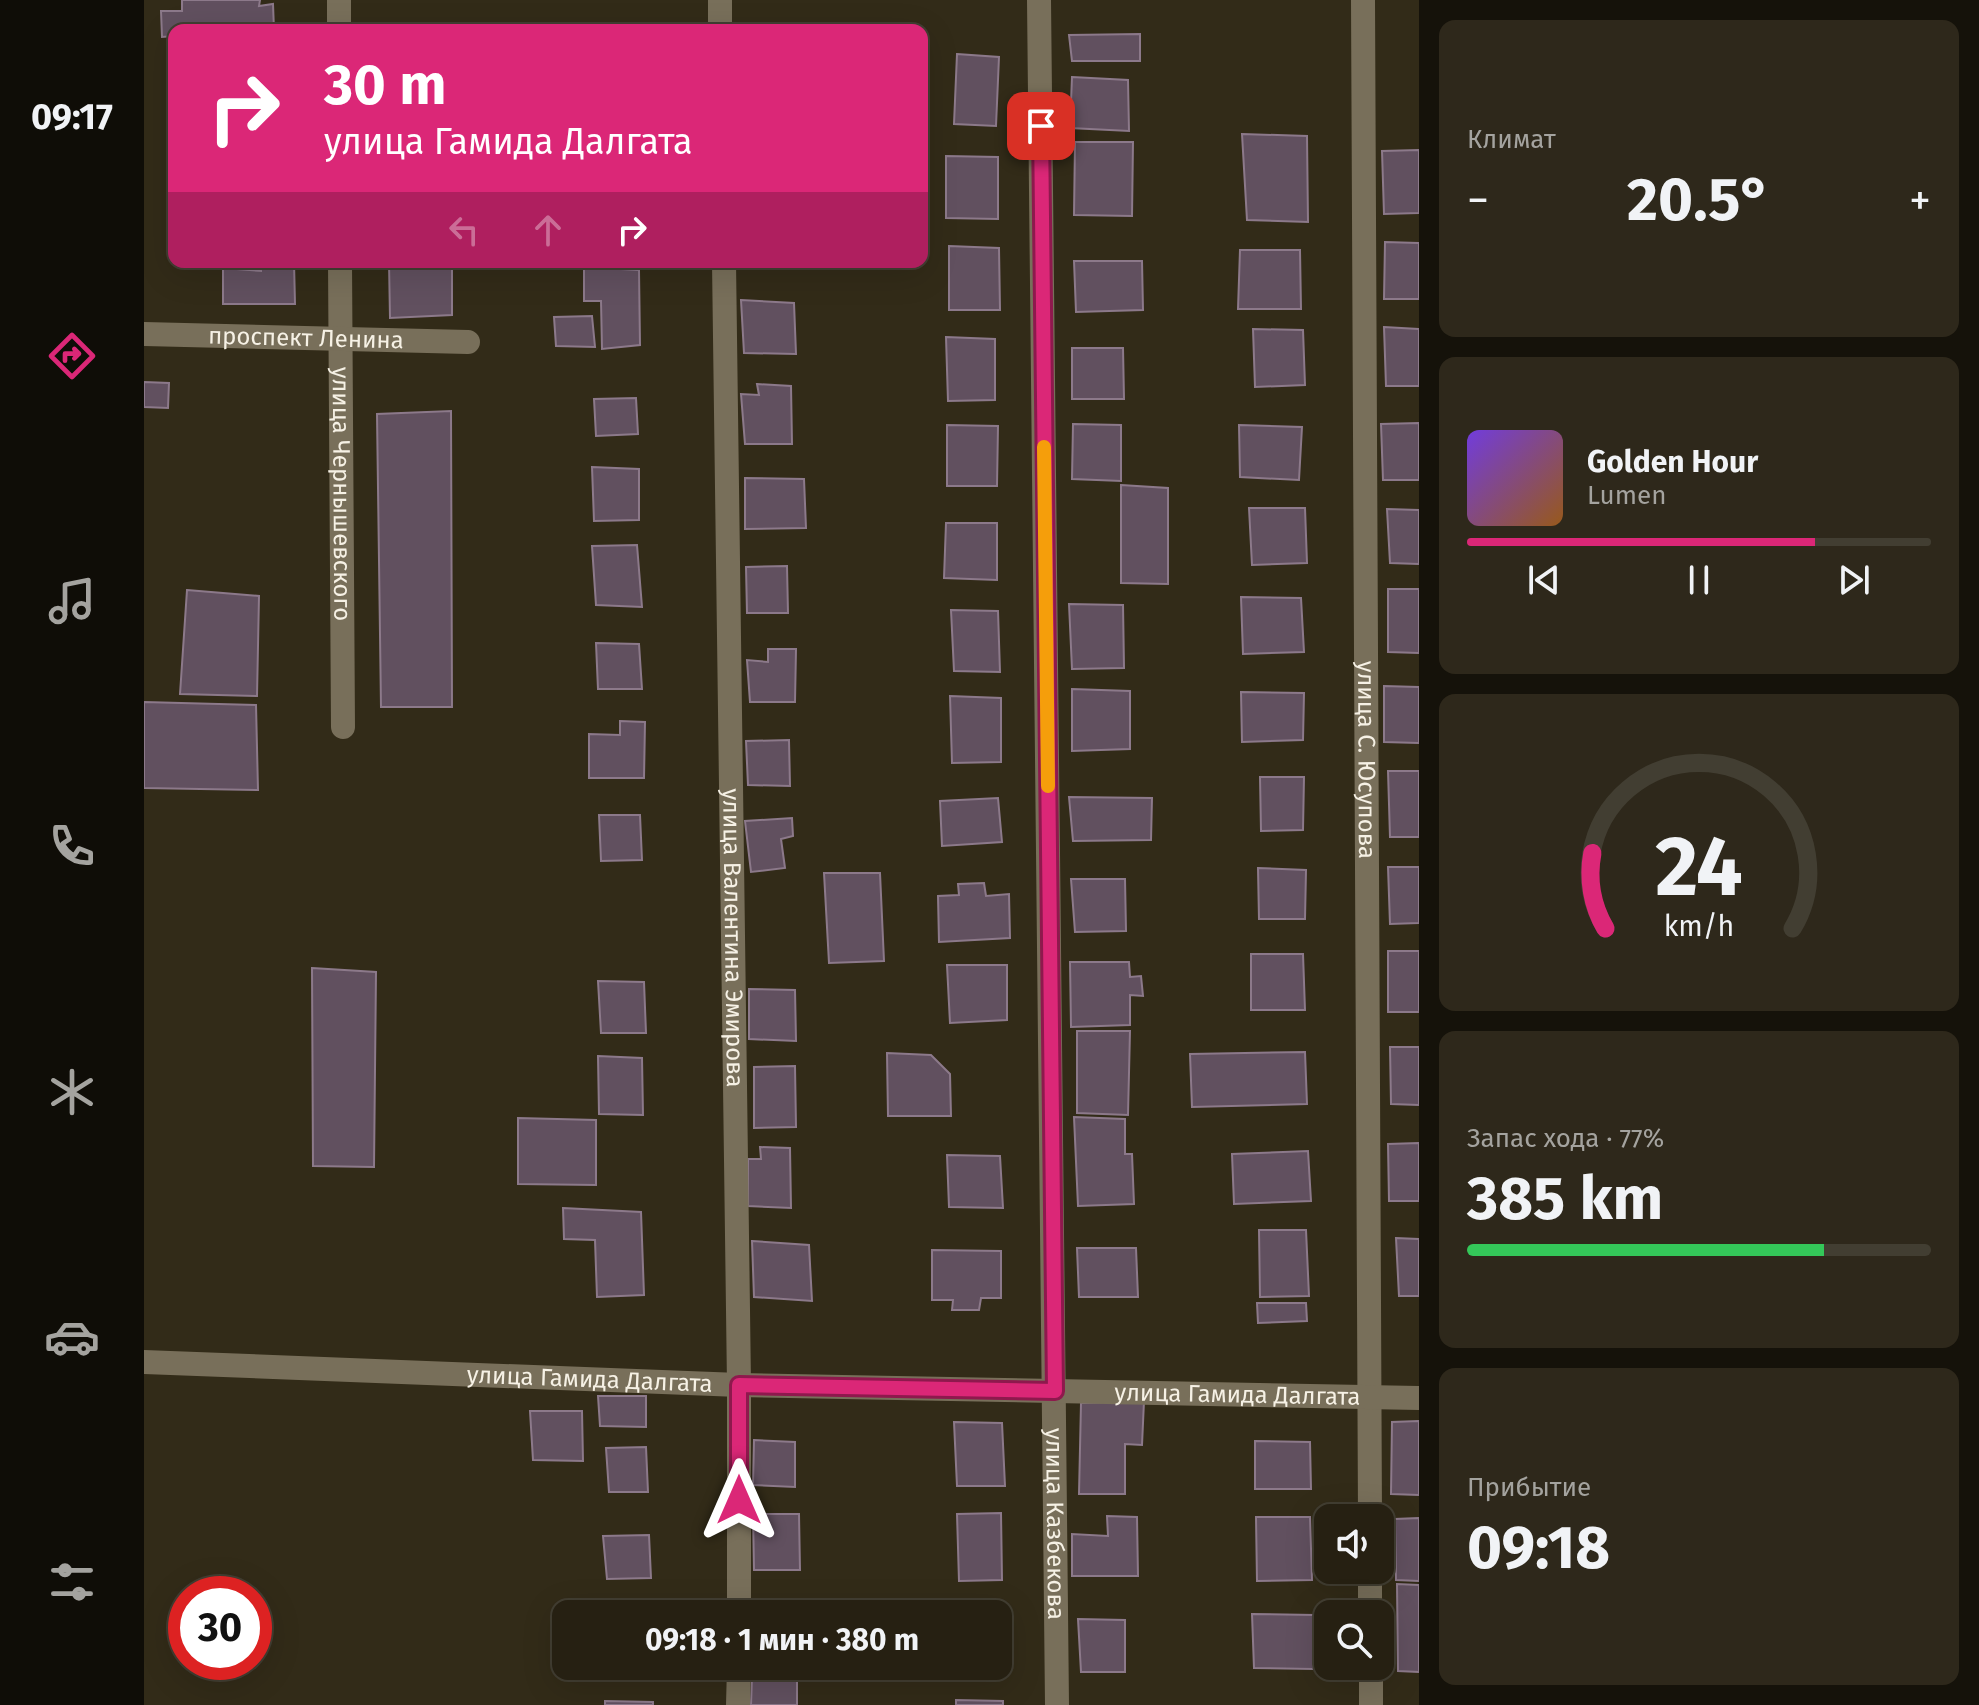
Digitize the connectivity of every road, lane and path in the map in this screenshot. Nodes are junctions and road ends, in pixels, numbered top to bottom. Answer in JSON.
{"nodes":[{"id":1,"x":339,"y":0,"type":"edge"},
{"id":2,"x":720,"y":0,"type":"edge"},
{"id":3,"x":1039,"y":0,"type":"edge"},
{"id":4,"x":1363,"y":0,"type":"edge"},
{"id":5,"x":339,"y":24,"type":"edge"},
{"id":6,"x":720,"y":24,"type":"edge"},
{"id":7,"x":340,"y":268,"type":"edge"},
{"id":8,"x":724,"y":268,"type":"edge"},
{"id":9,"x":144,"y":334,"type":"edge"},
{"id":10,"x":341,"y":339,"type":"junction"},
{"id":11,"x":468,"y":342,"type":"dead end"},
{"id":12,"x":343,"y":727,"type":"dead end"},
{"id":13,"x":144,"y":1362,"type":"edge"},
{"id":14,"x":739,"y":1385,"type":"junction"},
{"id":15,"x":1055,"y":1391,"type":"junction"},
{"id":16,"x":1369,"y":1397,"type":"junction"},
{"id":17,"x":1419,"y":1398,"type":"edge"},
{"id":18,"x":1370,"y":1504,"type":"edge"},
{"id":19,"x":739,"y":1600,"type":"edge"},
{"id":20,"x":739,"y":1680,"type":"edge"},
{"id":21,"x":1371,"y":1680,"type":"edge"},
{"id":22,"x":738,"y":1705,"type":"edge"},
{"id":23,"x":1057,"y":1705,"type":"edge"},
{"id":24,"x":1371,"y":1705,"type":"edge"}],
"edges":[{"from":1,"to":5,"type":"street"},
{"from":2,"to":6,"type":"street"},
{"from":3,"to":15,"type":"street","name":"улица Казбекова"},
{"from":4,"to":16,"type":"street","name":"улица С. Юсупова"},
{"from":7,"to":10,"type":"street","name":"улица Чернышевского"},
{"from":8,"to":14,"type":"street","name":"улица Валентина Эмирова"},
{"from":9,"to":10,"type":"street","name":"проспект Ленина"},
{"from":10,"to":11,"type":"street","name":"проспект Ленина"},
{"from":10,"to":12,"type":"street","name":"улица Чернышевского"},
{"from":13,"to":14,"type":"street","name":"улица Гамида Далгата"},
{"from":14,"to":15,"type":"street","name":"улица Гамида Далгата"},
{"from":14,"to":19,"type":"street","name":"улица Валентина Эмирова"},
{"from":15,"to":16,"type":"street","name":"улица Гамида Далгата"},
{"from":15,"to":23,"type":"street","name":"улица Казбекова"},
{"from":16,"to":17,"type":"street","name":"улица Гамида Далгата"},
{"from":16,"to":18,"type":"street","name":"улица С. Юсупова"},
{"from":20,"to":22,"type":"street"},
{"from":21,"to":24,"type":"street"}]}
